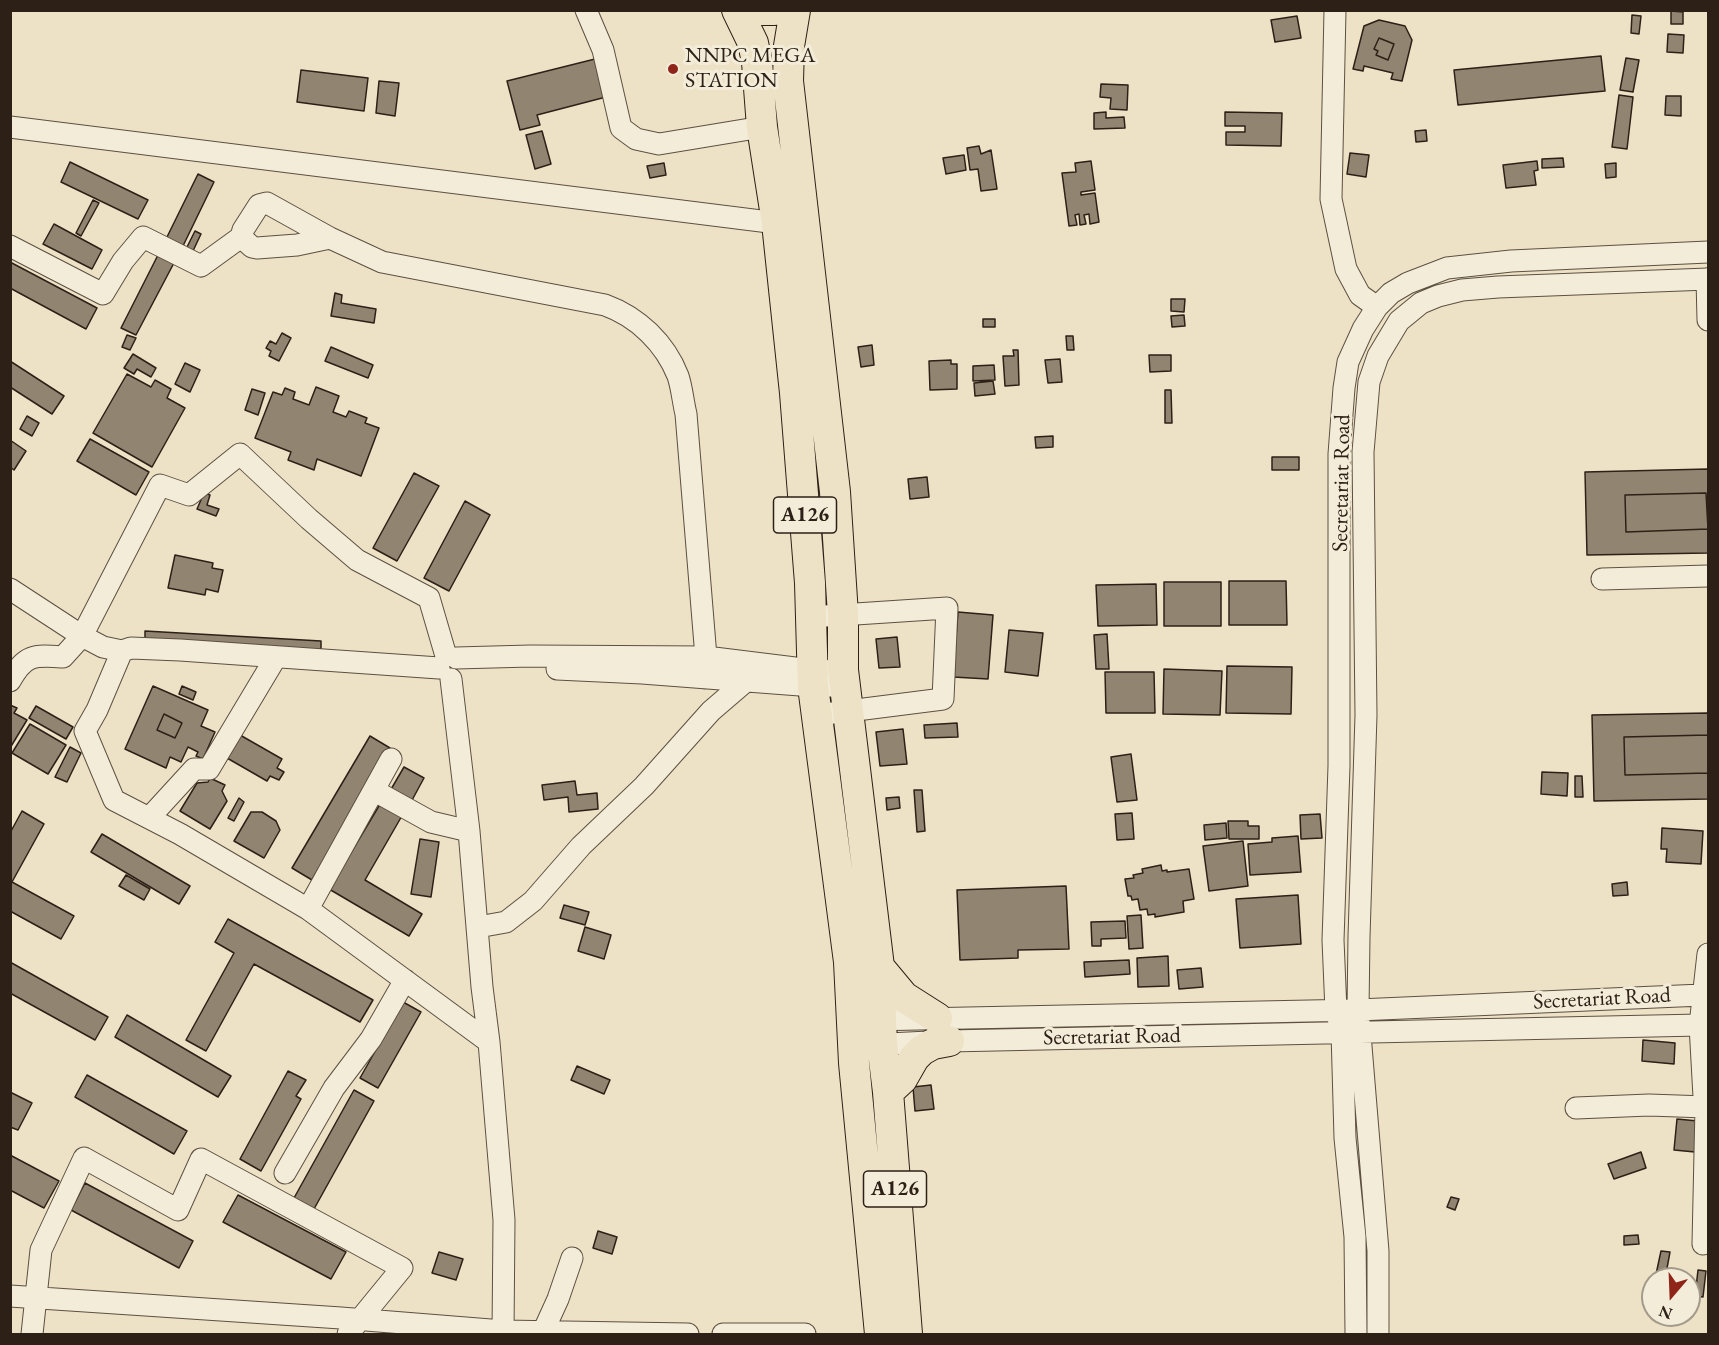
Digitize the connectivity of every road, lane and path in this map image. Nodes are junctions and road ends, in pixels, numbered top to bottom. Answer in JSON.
{"nodes":[{"id":1,"x":586,"y":10,"type":"edge"},
{"id":2,"x":737,"y":10,"type":"edge"},
{"id":3,"x":754,"y":10,"type":"edge"},
{"id":4,"x":775,"y":10,"type":"edge"},
{"id":5,"x":795,"y":10,"type":"edge"},
{"id":6,"x":1335,"y":10,"type":"edge"},
{"id":7,"x":10,"y":127,"type":"edge"},
{"id":8,"x":762,"y":127,"type":"junction"},
{"id":9,"x":777,"y":224,"type":"junction"},
{"id":10,"x":1708,"y":236,"type":"edge"},
{"id":11,"x":240,"y":237,"type":"junction"},
{"id":12,"x":330,"y":238,"type":"junction"},
{"id":13,"x":10,"y":246,"type":"edge"},
{"id":14,"x":1708,"y":252,"type":"edge"},
{"id":15,"x":1708,"y":279,"type":"edge"},
{"id":16,"x":1377,"y":308,"type":"junction"},
{"id":17,"x":1708,"y":320,"type":"edge"},
{"id":18,"x":1708,"y":576,"type":"edge"},
{"id":19,"x":1602,"y":579,"type":"dead end"},
{"id":20,"x":10,"y":588,"type":"edge"},
{"id":21,"x":843,"y":615,"type":"junction"},
{"id":22,"x":810,"y":617,"type":"junction"},
{"id":23,"x":82,"y":636,"type":"junction"},
{"id":24,"x":122,"y":651,"type":"junction"},
{"id":25,"x":276,"y":657,"type":"junction"},
{"id":26,"x":450,"y":667,"type":"junction"},
{"id":27,"x":706,"y":667,"type":"junction"},
{"id":28,"x":13,"y":670,"type":"edge"},
{"id":29,"x":746,"y":681,"type":"junction"},
{"id":30,"x":845,"y":689,"type":"junction"},
{"id":31,"x":814,"y":690,"type":"junction"},
{"id":32,"x":391,"y":759,"type":"dead end"},
{"id":33,"x":375,"y":791,"type":"junction"},
{"id":34,"x":150,"y":817,"type":"junction"},
{"id":35,"x":469,"y":831,"type":"junction"},
{"id":36,"x":308,"y":909,"type":"junction"},
{"id":37,"x":478,"y":927,"type":"junction"},
{"id":38,"x":1708,"y":954,"type":"edge"},
{"id":39,"x":879,"y":967,"type":"junction"},
{"id":40,"x":405,"y":980,"type":"junction"},
{"id":41,"x":1702,"y":995,"type":"junction"},
{"id":42,"x":1358,"y":1010,"type":"junction"},
{"id":43,"x":1336,"y":1011,"type":"junction"},
{"id":44,"x":1700,"y":1025,"type":"junction"},
{"id":45,"x":943,"y":1030,"type":"junction"},
{"id":46,"x":1351,"y":1032,"type":"junction"},
{"id":47,"x":867,"y":1033,"type":"junction"},
{"id":48,"x":489,"y":1042,"type":"junction"},
{"id":49,"x":888,"y":1092,"type":"junction"},
{"id":50,"x":1707,"y":1107,"type":"edge"},
{"id":51,"x":1576,"y":1108,"type":"dead end"},
{"id":52,"x":285,"y":1173,"type":"dead end"},
{"id":53,"x":1703,"y":1244,"type":"dead end"},
{"id":54,"x":572,"y":1258,"type":"dead end"},
{"id":55,"x":10,"y":1296,"type":"edge"},
{"id":56,"x":37,"y":1297,"type":"junction"},
{"id":57,"x":354,"y":1327,"type":"edge"},
{"id":58,"x":452,"y":1331,"type":"edge"},
{"id":59,"x":543,"y":1332,"type":"junction"},
{"id":60,"x":503,"y":1333,"type":"edge"},
{"id":61,"x":805,"y":1334,"type":"edge"},
{"id":62,"x":32,"y":1335,"type":"edge"},
{"id":63,"x":688,"y":1335,"type":"edge"},
{"id":64,"x":723,"y":1335,"type":"edge"},
{"id":65,"x":880,"y":1335,"type":"edge"},
{"id":66,"x":907,"y":1335,"type":"edge"},
{"id":67,"x":1356,"y":1335,"type":"edge"},
{"id":68,"x":1378,"y":1335,"type":"edge"}],
"edges":[{"from":1,"to":8,"type":"street"},
{"from":2,"to":8,"type":"highway","number":"A126"},
{"from":3,"to":4,"type":"highway"},
{"from":5,"to":21,"type":"highway","number":"A126"},
{"from":6,"to":16,"type":"street"},
{"from":7,"to":9,"type":"street"},
{"from":8,"to":9,"type":"highway","number":"A126"},
{"from":9,"to":22,"type":"highway","number":"A126"},
{"from":10,"to":14,"type":"street"},
{"from":11,"to":12,"type":"street"},
{"from":11,"to":12,"type":"street"},
{"from":11,"to":13,"type":"street"},
{"from":12,"to":27,"type":"street"},
{"from":14,"to":16,"type":"street","name":"Secretariat Road"},
{"from":15,"to":17,"type":"street"},
{"from":15,"to":42,"type":"street","name":"Secretariat Road"},
{"from":16,"to":43,"type":"street","name":"Secretariat Road"},
{"from":18,"to":19,"type":"street"},
{"from":20,"to":23,"type":"street"},
{"from":21,"to":22,"type":"street"},
{"from":21,"to":30,"type":"highway","number":"A126"},
{"from":21,"to":30,"type":"street"},
{"from":22,"to":31,"type":"highway","number":"A126"},
{"from":23,"to":24,"type":"street"},
{"from":23,"to":26,"type":"street"},
{"from":23,"to":28,"type":"street"},
{"from":24,"to":25,"type":"street"},
{"from":24,"to":34,"type":"street"},
{"from":25,"to":26,"type":"street"},
{"from":25,"to":34,"type":"street"},
{"from":26,"to":27,"type":"street"},
{"from":26,"to":35,"type":"street"},
{"from":27,"to":29,"type":"street"},
{"from":27,"to":31,"type":"street"},
{"from":29,"to":31,"type":"street"},
{"from":29,"to":37,"type":"street"},
{"from":30,"to":31,"type":"street"},
{"from":30,"to":31,"type":"street"},
{"from":30,"to":39,"type":"highway","number":"A126"},
{"from":31,"to":47,"type":"highway","number":"A126"},
{"from":32,"to":33,"type":"street"},
{"from":33,"to":35,"type":"street"},
{"from":33,"to":36,"type":"street"},
{"from":34,"to":36,"type":"street"},
{"from":35,"to":37,"type":"street"},
{"from":36,"to":40,"type":"street"},
{"from":37,"to":48,"type":"street"},
{"from":38,"to":41,"type":"street"},
{"from":39,"to":45,"type":"highway"},
{"from":39,"to":47,"type":"highway","number":"A126"},
{"from":40,"to":48,"type":"street"},
{"from":40,"to":52,"type":"street"},
{"from":41,"to":42,"type":"street","name":"Secretariat Road"},
{"from":41,"to":44,"type":"street"},
{"from":42,"to":43,"type":"street","name":"Secretariat Road"},
{"from":42,"to":46,"type":"street","name":"Secretariat Road"},
{"from":43,"to":45,"type":"street","name":"Secretariat Road"},
{"from":43,"to":46,"type":"street","name":"Secretariat Road"},
{"from":44,"to":46,"type":"street","name":"Secretariat Road"},
{"from":44,"to":50,"type":"street"},
{"from":45,"to":46,"type":"street","name":"Secretariat Road"},
{"from":45,"to":47,"type":"street","name":"Secretariat Road"},
{"from":45,"to":49,"type":"highway"},
{"from":46,"to":67,"type":"street","name":"Secretariat Road"},
{"from":46,"to":68,"type":"street","name":"Secretariat Road"},
{"from":47,"to":49,"type":"highway","number":"A126"},
{"from":47,"to":65,"type":"highway","number":"A126"},
{"from":48,"to":60,"type":"street"},
{"from":49,"to":66,"type":"highway","number":"A126"},
{"from":50,"to":51,"type":"street"},
{"from":50,"to":53,"type":"street"},
{"from":54,"to":59,"type":"street"},
{"from":55,"to":56,"type":"street"},
{"from":56,"to":57,"type":"street"},
{"from":56,"to":57,"type":"street"},
{"from":56,"to":62,"type":"street"},
{"from":57,"to":58,"type":"street"},
{"from":58,"to":60,"type":"street"},
{"from":59,"to":60,"type":"street"},
{"from":59,"to":63,"type":"street"},
{"from":61,"to":64,"type":"street"}]}
